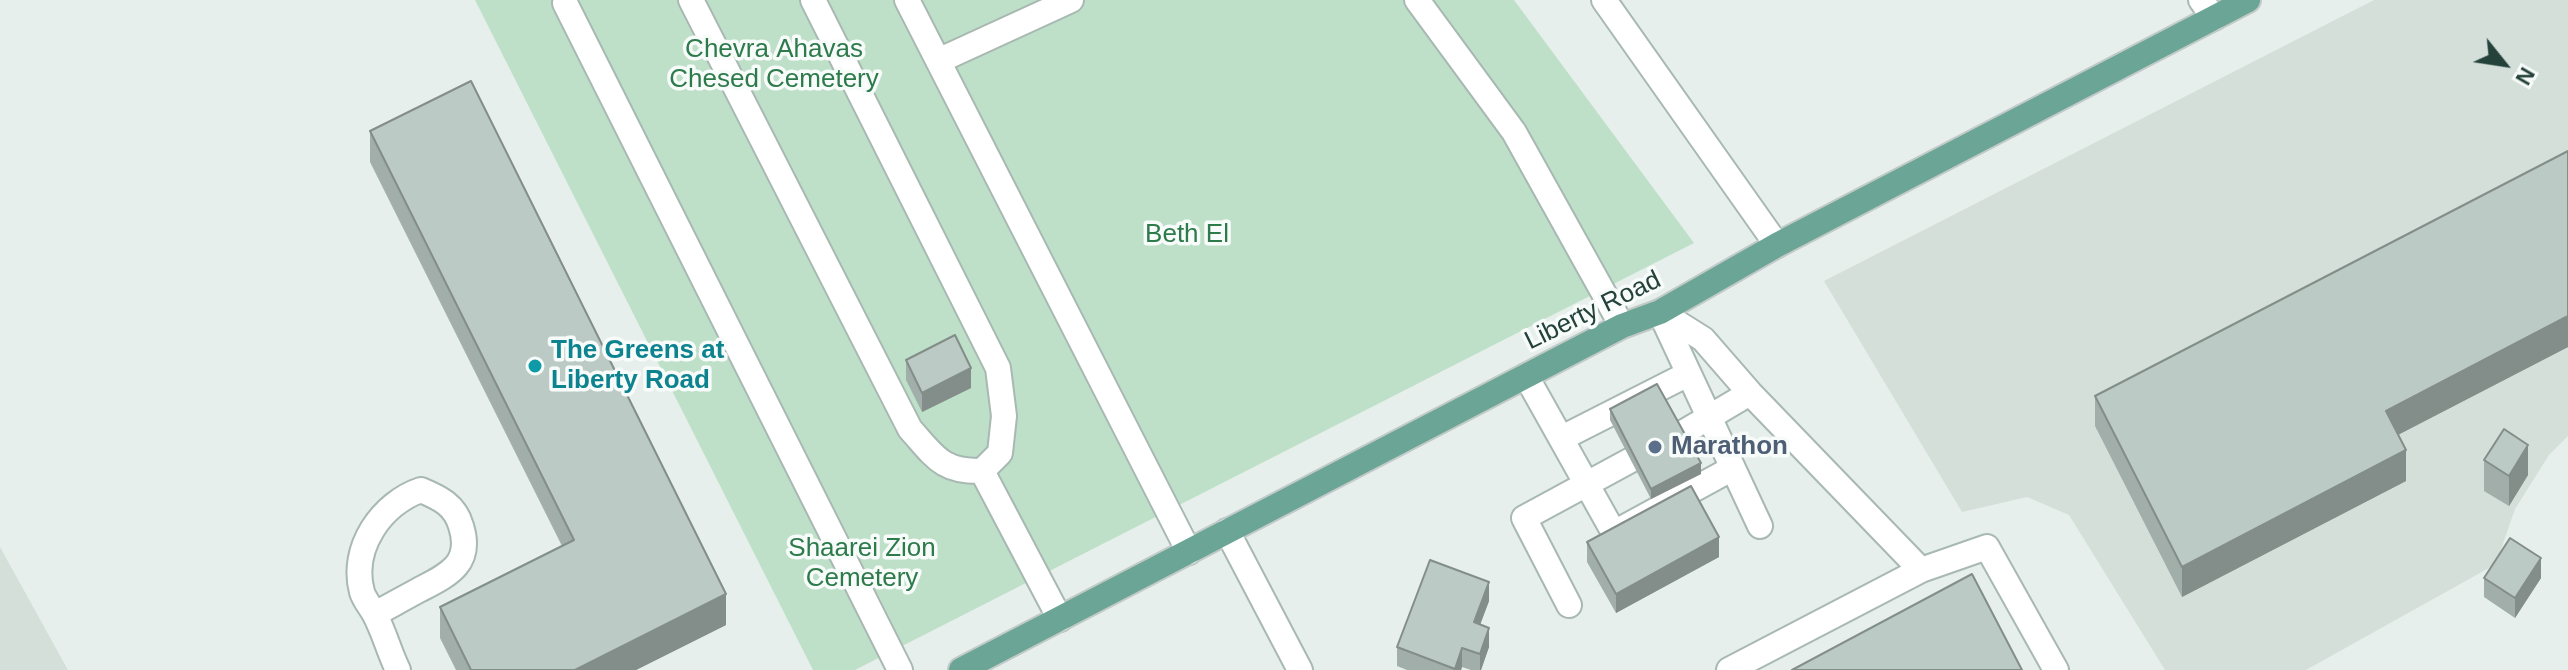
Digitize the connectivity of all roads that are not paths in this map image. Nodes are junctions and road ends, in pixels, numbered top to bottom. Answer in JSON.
{"nodes":[{"id":1,"x":691,"y":0,"type":"edge"},
{"id":2,"x":813,"y":0,"type":"edge"},
{"id":3,"x":907,"y":0,"type":"edge"},
{"id":4,"x":1071,"y":0,"type":"edge"},
{"id":5,"x":1417,"y":0,"type":"edge"},
{"id":6,"x":1604,"y":0,"type":"edge"},
{"id":7,"x":2248,"y":0,"type":"edge"},
{"id":8,"x":561,"y":1,"type":"edge"},
{"id":9,"x":2207,"y":9,"type":"edge"},
{"id":10,"x":938,"y":61,"type":"junction"},
{"id":11,"x":1777,"y":245,"type":"junction"},
{"id":12,"x":1660,"y":312,"type":"junction"},
{"id":13,"x":1622,"y":326,"type":"junction"},
{"id":14,"x":1688,"y":374,"type":"junction"},
{"id":15,"x":1526,"y":376,"type":"junction"},
{"id":16,"x":1750,"y":393,"type":"junction"},
{"id":17,"x":1711,"y":418,"type":"junction"},
{"id":18,"x":1679,"y":435,"type":"edge"},
{"id":19,"x":1562,"y":438,"type":"junction"},
{"id":20,"x":1631,"y":460,"type":"edge"},
{"id":21,"x":1733,"y":468,"type":"junction"},
{"id":22,"x":982,"y":471,"type":"junction"},
{"id":23,"x":1587,"y":485,"type":"junction"},
{"id":24,"x":1760,"y":526,"type":"dead end"},
{"id":25,"x":1227,"y":531,"type":"junction"},
{"id":26,"x":1189,"y":552,"type":"junction"},
{"id":27,"x":1921,"y":570,"type":"junction"},
{"id":28,"x":1569,"y":605,"type":"dead end"},
{"id":29,"x":375,"y":614,"type":"junction"},
{"id":30,"x":1060,"y":619,"type":"junction"},
{"id":31,"x":398,"y":670,"type":"edge"},
{"id":32,"x":900,"y":670,"type":"edge"},
{"id":33,"x":961,"y":670,"type":"edge"},
{"id":34,"x":1300,"y":670,"type":"edge"},
{"id":35,"x":1729,"y":670,"type":"edge"},
{"id":36,"x":2056,"y":670,"type":"edge"}],
"edges":[{"from":1,"to":22,"type":"street"},
{"from":2,"to":22,"type":"street"},
{"from":3,"to":10,"type":"street"},
{"from":4,"to":10,"type":"street"},
{"from":5,"to":13,"type":"street"},
{"from":6,"to":11,"type":"street"},
{"from":7,"to":9,"type":"main road","name":"Liberty Road"},
{"from":8,"to":32,"type":"street"},
{"from":9,"to":11,"type":"main road","name":"Liberty Road"},
{"from":10,"to":26,"type":"street"},
{"from":11,"to":12,"type":"main road","name":"Liberty Road"},
{"from":12,"to":13,"type":"main road","name":"Liberty Road"},
{"from":12,"to":14,"type":"street"},
{"from":12,"to":16,"type":"street"},
{"from":13,"to":15,"type":"main road","name":"Liberty Road"},
{"from":14,"to":17,"type":"street"},
{"from":14,"to":19,"type":"street"},
{"from":15,"to":19,"type":"street"},
{"from":15,"to":25,"type":"main road","name":"Liberty Road"},
{"from":16,"to":17,"type":"street"},
{"from":16,"to":27,"type":"street"},
{"from":17,"to":18,"type":"street"},
{"from":17,"to":21,"type":"street"},
{"from":19,"to":23,"type":"street"},
{"from":20,"to":23,"type":"street"},
{"from":21,"to":23,"type":"street"},
{"from":21,"to":24,"type":"street"},
{"from":22,"to":30,"type":"street"},
{"from":23,"to":28,"type":"street"},
{"from":25,"to":26,"type":"main road","name":"Liberty Road"},
{"from":25,"to":34,"type":"street"},
{"from":26,"to":30,"type":"main road","name":"Liberty Road"},
{"from":27,"to":35,"type":"street"},
{"from":27,"to":36,"type":"street"},
{"from":29,"to":29,"type":"street"},
{"from":29,"to":31,"type":"street"},
{"from":30,"to":33,"type":"main road","name":"Liberty Road"}]}
